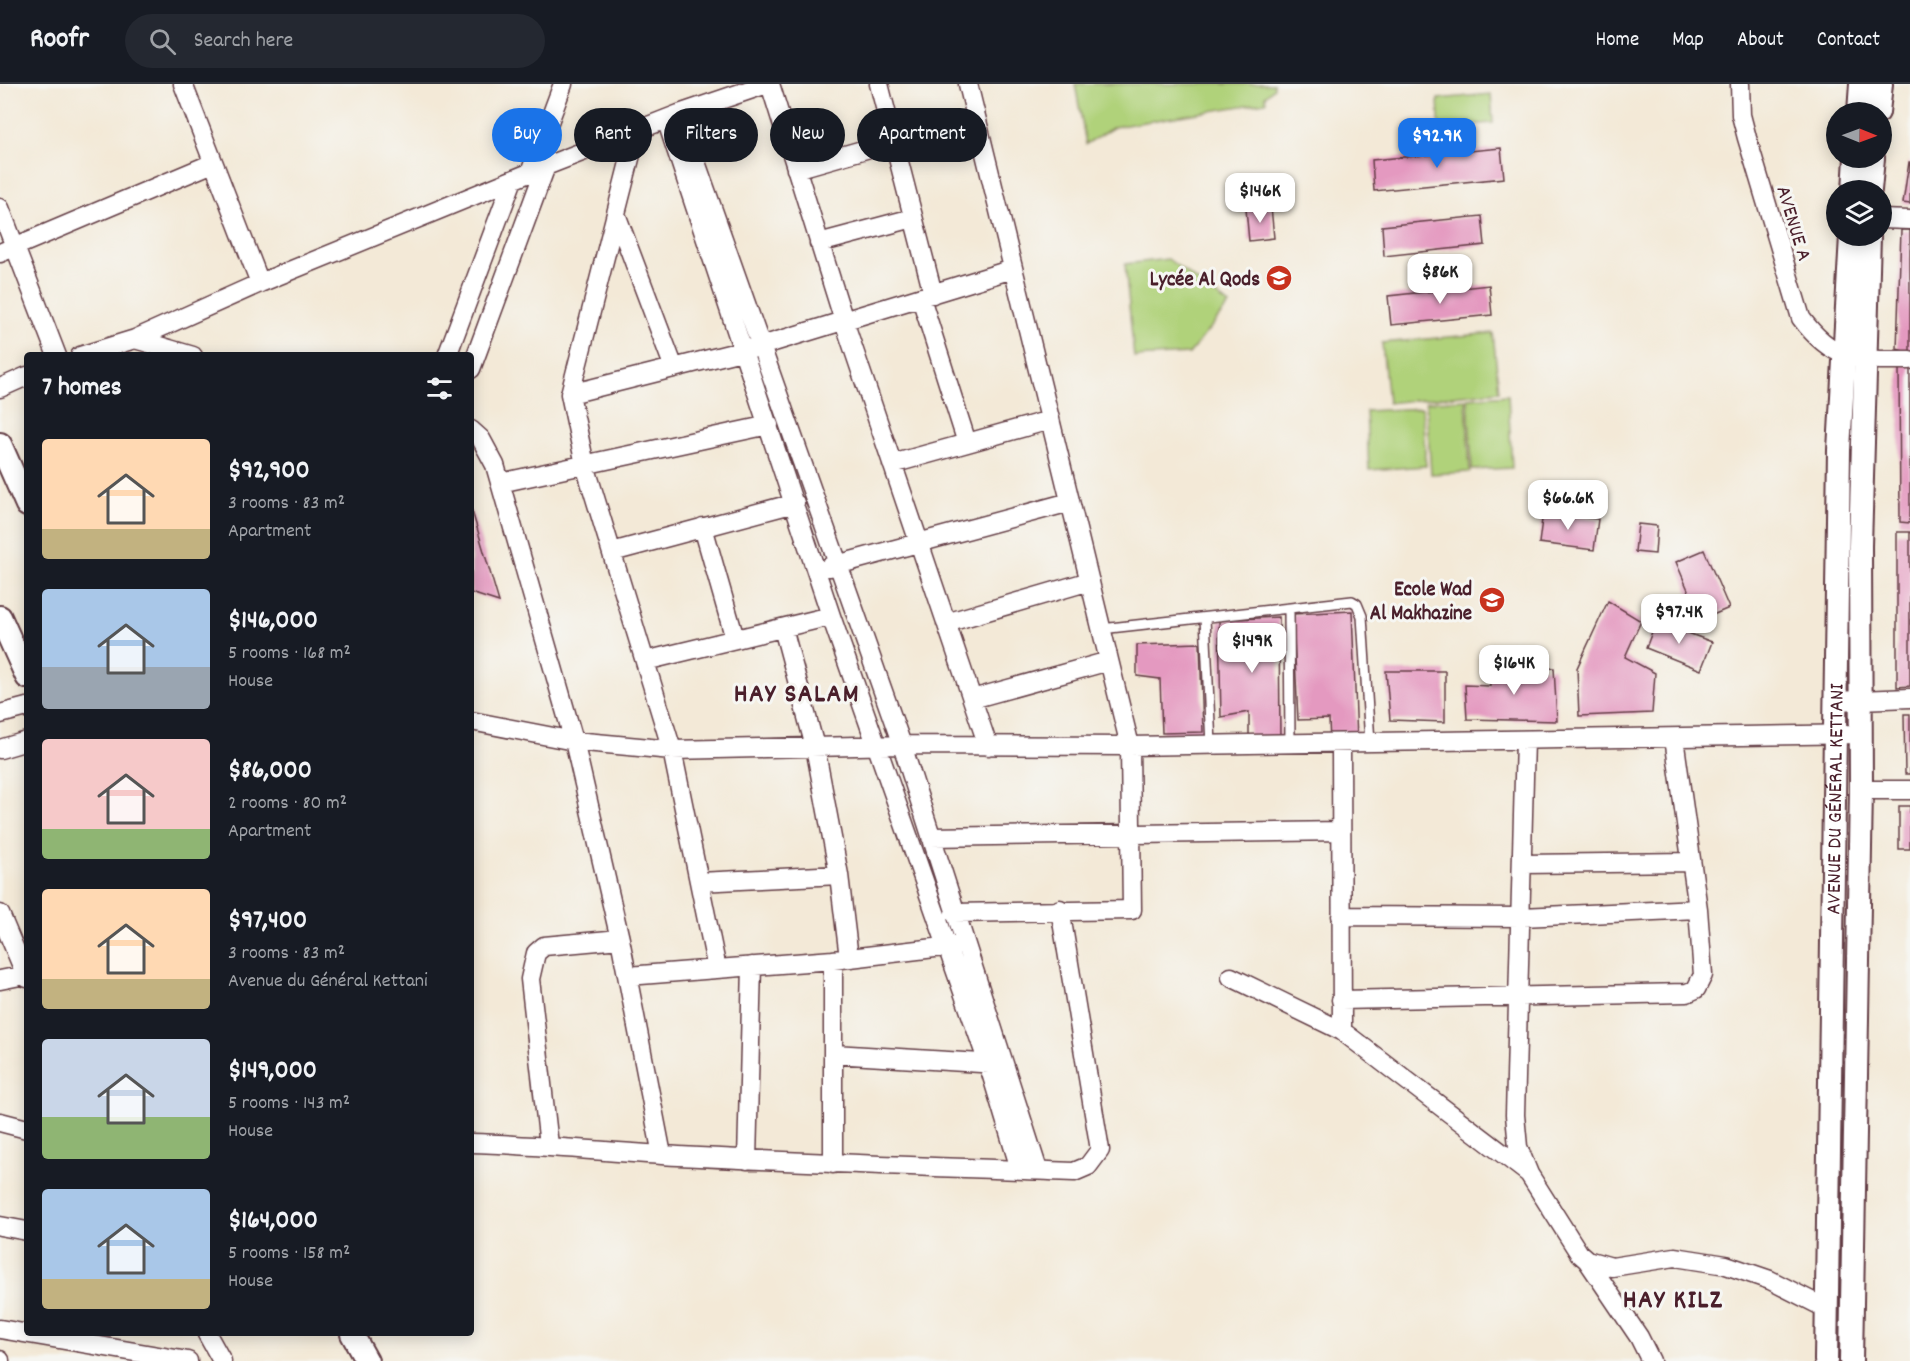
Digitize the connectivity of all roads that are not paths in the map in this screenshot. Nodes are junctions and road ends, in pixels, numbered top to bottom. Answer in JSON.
{"nodes":[{"id":1,"x":183,"y":84,"type":"edge"},
{"id":2,"x":563,"y":84,"type":"edge"},
{"id":3,"x":769,"y":84,"type":"edge"},
{"id":4,"x":879,"y":84,"type":"edge"},
{"id":5,"x":968,"y":84,"type":"edge"},
{"id":6,"x":1740,"y":84,"type":"edge"},
{"id":7,"x":1861,"y":84,"type":"edge"},
{"id":8,"x":1881,"y":84,"type":"edge"},
{"id":9,"x":1860,"y":102,"type":"edge"},
{"id":10,"x":1879,"y":102,"type":"edge"},
{"id":11,"x":697,"y":108,"type":"edge"},
{"id":12,"x":885,"y":108,"type":"edge"},
{"id":13,"x":857,"y":152,"type":"edge"},
{"id":14,"x":574,"y":156,"type":"edge"},
{"id":15,"x":629,"y":162,"type":"edge"},
{"id":16,"x":689,"y":162,"type":"edge"},
{"id":17,"x":899,"y":162,"type":"edge"},
{"id":18,"x":213,"y":163,"type":"junction"},
{"id":19,"x":796,"y":169,"type":"junction"},
{"id":20,"x":538,"y":170,"type":"junction"},
{"id":21,"x":512,"y":182,"type":"junction"},
{"id":22,"x":0,"y":208,"type":"edge"},
{"id":23,"x":616,"y":214,"type":"junction"},
{"id":24,"x":913,"y":218,"type":"junction"},
{"id":25,"x":1892,"y":219,"type":"edge"},
{"id":26,"x":1910,"y":219,"type":"edge"},
{"id":27,"x":819,"y":243,"type":"junction"},
{"id":28,"x":1850,"y":246,"type":"edge"},
{"id":29,"x":1869,"y":246,"type":"edge"},
{"id":30,"x":8,"y":249,"type":"edge"},
{"id":31,"x":1013,"y":269,"type":"junction"},
{"id":32,"x":260,"y":283,"type":"junction"},
{"id":33,"x":927,"y":296,"type":"junction"},
{"id":34,"x":844,"y":321,"type":"junction"},
{"id":35,"x":135,"y":339,"type":"junction"},
{"id":36,"x":753,"y":349,"type":"junction"},
{"id":37,"x":55,"y":352,"type":"edge"},
{"id":38,"x":93,"y":352,"type":"edge"},
{"id":39,"x":179,"y":352,"type":"edge"},
{"id":40,"x":448,"y":352,"type":"edge"},
{"id":41,"x":1843,"y":356,"type":"junction"},
{"id":42,"x":474,"y":360,"type":"edge"},
{"id":43,"x":1866,"y":360,"type":"junction"},
{"id":44,"x":1910,"y":360,"type":"edge"},
{"id":45,"x":674,"y":368,"type":"junction"},
{"id":46,"x":24,"y":377,"type":"edge"},
{"id":47,"x":0,"y":388,"type":"edge"},
{"id":48,"x":570,"y":394,"type":"junction"},
{"id":49,"x":1050,"y":420,"type":"junction"},
{"id":50,"x":769,"y":424,"type":"junction"},
{"id":51,"x":474,"y":433,"type":"edge"},
{"id":52,"x":968,"y":443,"type":"junction"},
{"id":53,"x":0,"y":444,"type":"edge"},
{"id":54,"x":892,"y":464,"type":"junction"},
{"id":55,"x":585,"y":465,"type":"junction"},
{"id":56,"x":500,"y":483,"type":"junction"},
{"id":57,"x":24,"y":498,"type":"edge"},
{"id":58,"x":795,"y":502,"type":"junction"},
{"id":59,"x":1070,"y":502,"type":"junction"},
{"id":60,"x":703,"y":527,"type":"junction"},
{"id":61,"x":919,"y":542,"type":"junction"},
{"id":62,"x":612,"y":552,"type":"junction"},
{"id":63,"x":838,"y":564,"type":"junction"},
{"id":64,"x":816,"y":570,"type":"junction"},
{"id":65,"x":1090,"y":581,"type":"junction"},
{"id":66,"x":1289,"y":609,"type":"junction"},
{"id":67,"x":831,"y":616,"type":"junction"},
{"id":68,"x":0,"y":617,"type":"edge"},
{"id":69,"x":1205,"y":618,"type":"junction"},
{"id":70,"x":946,"y":623,"type":"junction"},
{"id":71,"x":783,"y":628,"type":"junction"},
{"id":72,"x":1101,"y":629,"type":"junction"},
{"id":73,"x":735,"y":639,"type":"junction"},
{"id":74,"x":1109,"y":660,"type":"junction"},
{"id":75,"x":645,"y":661,"type":"junction"},
{"id":76,"x":24,"y":670,"type":"edge"},
{"id":77,"x":1910,"y":698,"type":"edge"},
{"id":78,"x":972,"y":699,"type":"junction"},
{"id":79,"x":1861,"y":700,"type":"junction"},
{"id":80,"x":1835,"y":701,"type":"junction"},
{"id":81,"x":24,"y":708,"type":"edge"},
{"id":82,"x":0,"y":714,"type":"edge"},
{"id":83,"x":474,"y":722,"type":"edge"},
{"id":84,"x":1861,"y":734,"type":"junction"},
{"id":85,"x":1834,"y":735,"type":"junction"},
{"id":86,"x":1674,"y":738,"type":"junction"},
{"id":87,"x":1525,"y":740,"type":"junction"},
{"id":88,"x":574,"y":741,"type":"junction"},
{"id":89,"x":24,"y":742,"type":"edge"},
{"id":90,"x":1341,"y":743,"type":"junction"},
{"id":91,"x":1370,"y":743,"type":"junction"},
{"id":92,"x":1290,"y":744,"type":"junction"},
{"id":93,"x":902,"y":745,"type":"junction"},
{"id":94,"x":1211,"y":745,"type":"junction"},
{"id":95,"x":878,"y":746,"type":"junction"},
{"id":96,"x":988,"y":746,"type":"junction"},
{"id":97,"x":1130,"y":746,"type":"junction"},
{"id":98,"x":815,"y":747,"type":"junction"},
{"id":99,"x":0,"y":749,"type":"edge"},
{"id":100,"x":672,"y":750,"type":"junction"},
{"id":101,"x":1861,"y":790,"type":"junction"},
{"id":102,"x":1910,"y":790,"type":"edge"},
{"id":103,"x":1340,"y":831,"type":"junction"},
{"id":104,"x":1132,"y":834,"type":"junction"},
{"id":105,"x":931,"y":837,"type":"junction"},
{"id":106,"x":1691,"y":862,"type":"junction"},
{"id":107,"x":1523,"y":864,"type":"junction"},
{"id":108,"x":839,"y":874,"type":"junction"},
{"id":109,"x":699,"y":882,"type":"junction"},
{"id":110,"x":1060,"y":909,"type":"junction"},
{"id":111,"x":1698,"y":909,"type":"junction"},
{"id":112,"x":954,"y":913,"type":"junction"},
{"id":113,"x":0,"y":914,"type":"edge"},
{"id":114,"x":1341,"y":916,"type":"junction"},
{"id":115,"x":1522,"y":917,"type":"junction"},
{"id":116,"x":620,"y":939,"type":"junction"},
{"id":117,"x":956,"y":945,"type":"junction"},
{"id":118,"x":841,"y":959,"type":"junction"},
{"id":119,"x":752,"y":966,"type":"junction"},
{"id":120,"x":717,"y":969,"type":"junction"},
{"id":121,"x":24,"y":971,"type":"edge"},
{"id":122,"x":24,"y":976,"type":"edge"},
{"id":123,"x":627,"y":976,"type":"junction"},
{"id":124,"x":1231,"y":977,"type":"dead end"},
{"id":125,"x":0,"y":980,"type":"edge"},
{"id":126,"x":1518,"y":998,"type":"junction"},
{"id":127,"x":1341,"y":1000,"type":"junction"},
{"id":128,"x":1342,"y":1031,"type":"junction"},
{"id":129,"x":834,"y":1054,"type":"junction"},
{"id":130,"x":995,"y":1064,"type":"junction"},
{"id":131,"x":0,"y":1122,"type":"edge"},
{"id":132,"x":24,"y":1128,"type":"edge"},
{"id":133,"x":474,"y":1143,"type":"edge"},
{"id":134,"x":549,"y":1145,"type":"junction"},
{"id":135,"x":662,"y":1155,"type":"junction"},
{"id":136,"x":747,"y":1160,"type":"junction"},
{"id":137,"x":832,"y":1164,"type":"junction"},
{"id":138,"x":1029,"y":1170,"type":"junction"},
{"id":139,"x":1529,"y":1174,"type":"junction"},
{"id":140,"x":0,"y":1226,"type":"edge"},
{"id":141,"x":24,"y":1230,"type":"edge"},
{"id":142,"x":1587,"y":1260,"type":"junction"},
{"id":143,"x":1827,"y":1309,"type":"junction"},
{"id":144,"x":0,"y":1329,"type":"edge"},
{"id":145,"x":24,"y":1333,"type":"edge"},
{"id":146,"x":41,"y":1336,"type":"edge"},
{"id":147,"x":208,"y":1336,"type":"edge"},
{"id":148,"x":353,"y":1336,"type":"edge"},
{"id":149,"x":188,"y":1361,"type":"edge"},
{"id":150,"x":222,"y":1361,"type":"edge"},
{"id":151,"x":367,"y":1361,"type":"edge"},
{"id":152,"x":1651,"y":1361,"type":"edge"},
{"id":153,"x":1826,"y":1361,"type":"edge"},
{"id":154,"x":1851,"y":1361,"type":"edge"}],
"edges":[{"from":1,"to":18,"type":"street"},
{"from":2,"to":20,"type":"street"},
{"from":3,"to":11,"type":"street"},
{"from":3,"to":19,"type":"street"},
{"from":4,"to":12,"type":"street"},
{"from":5,"to":31,"type":"street"},
{"from":6,"to":41,"type":"street","name":"AVENUE A"},
{"from":7,"to":9,"type":"street"},
{"from":8,"to":10,"type":"street"},
{"from":13,"to":19,"type":"street"},
{"from":14,"to":20,"type":"street"},
{"from":15,"to":23,"type":"street"},
{"from":16,"to":36,"type":"street"},
{"from":17,"to":24,"type":"street"},
{"from":18,"to":30,"type":"street"},
{"from":18,"to":32,"type":"street"},
{"from":19,"to":27,"type":"street"},
{"from":20,"to":21,"type":"street"},
{"from":20,"to":42,"type":"street"},
{"from":21,"to":32,"type":"street"},
{"from":21,"to":40,"type":"street"},
{"from":22,"to":30,"type":"street"},
{"from":23,"to":45,"type":"street"},
{"from":23,"to":48,"type":"street"},
{"from":24,"to":27,"type":"street"},
{"from":24,"to":33,"type":"street"},
{"from":25,"to":26,"type":"street"},
{"from":27,"to":34,"type":"street"},
{"from":28,"to":41,"type":"street","name":"AVENUE DU GÉNÉRAL KETTANI"},
{"from":29,"to":43,"type":"street","name":"AVENUE DU GÉNÉRAL KETTANI"},
{"from":30,"to":37,"type":"street"},
{"from":31,"to":33,"type":"street"},
{"from":31,"to":49,"type":"street"},
{"from":32,"to":35,"type":"street"},
{"from":33,"to":34,"type":"street"},
{"from":33,"to":52,"type":"street"},
{"from":34,"to":36,"type":"street"},
{"from":34,"to":54,"type":"street"},
{"from":35,"to":38,"type":"street"},
{"from":35,"to":39,"type":"street"},
{"from":36,"to":45,"type":"street"},
{"from":36,"to":50,"type":"street"},
{"from":36,"to":63,"type":"street"},
{"from":41,"to":43,"type":"street"},
{"from":41,"to":80,"type":"street","name":"AVENUE DU GÉNÉRAL KETTANI"},
{"from":43,"to":44,"type":"street"},
{"from":43,"to":79,"type":"street","name":"AVENUE DU GÉNÉRAL KETTANI"},
{"from":45,"to":48,"type":"street"},
{"from":46,"to":47,"type":"street"},
{"from":48,"to":55,"type":"street"},
{"from":49,"to":52,"type":"street"},
{"from":49,"to":59,"type":"street"},
{"from":50,"to":55,"type":"street"},
{"from":50,"to":58,"type":"street"},
{"from":51,"to":56,"type":"street"},
{"from":52,"to":54,"type":"street"},
{"from":53,"to":57,"type":"street"},
{"from":54,"to":61,"type":"street"},
{"from":55,"to":56,"type":"street"},
{"from":55,"to":62,"type":"street"},
{"from":56,"to":88,"type":"street"},
{"from":58,"to":60,"type":"street"},
{"from":58,"to":64,"type":"street"},
{"from":59,"to":61,"type":"street"},
{"from":59,"to":65,"type":"street"},
{"from":60,"to":62,"type":"street"},
{"from":60,"to":73,"type":"street"},
{"from":61,"to":63,"type":"street"},
{"from":61,"to":70,"type":"street"},
{"from":62,"to":75,"type":"street"},
{"from":63,"to":64,"type":"street"},
{"from":63,"to":93,"type":"street"},
{"from":64,"to":67,"type":"street"},
{"from":65,"to":70,"type":"street"},
{"from":65,"to":72,"type":"street"},
{"from":66,"to":69,"type":"lane"},
{"from":66,"to":91,"type":"lane"},
{"from":66,"to":92,"type":"lane"},
{"from":67,"to":71,"type":"street"},
{"from":67,"to":95,"type":"street"},
{"from":68,"to":76,"type":"street"},
{"from":69,"to":72,"type":"lane"},
{"from":69,"to":94,"type":"lane"},
{"from":70,"to":78,"type":"street"},
{"from":71,"to":73,"type":"street"},
{"from":71,"to":98,"type":"street"},
{"from":72,"to":74,"type":"street"},
{"from":73,"to":75,"type":"street"},
{"from":74,"to":78,"type":"street"},
{"from":74,"to":97,"type":"street"},
{"from":75,"to":100,"type":"street"},
{"from":77,"to":79,"type":"street"},
{"from":78,"to":96,"type":"street"},
{"from":79,"to":80,"type":"street"},
{"from":79,"to":84,"type":"street","name":"AVENUE DU GÉNÉRAL KETTANI"},
{"from":80,"to":85,"type":"street","name":"AVENUE DU GÉNÉRAL KETTANI"},
{"from":81,"to":82,"type":"street"},
{"from":83,"to":88,"type":"street"},
{"from":84,"to":85,"type":"street"},
{"from":84,"to":101,"type":"street","name":"AVENUE DU GÉNÉRAL KETTANI"},
{"from":85,"to":86,"type":"street"},
{"from":85,"to":143,"type":"street","name":"AVENUE DU GÉNÉRAL KETTANI"},
{"from":86,"to":87,"type":"street"},
{"from":86,"to":106,"type":"street"},
{"from":87,"to":91,"type":"street"},
{"from":87,"to":107,"type":"street"},
{"from":88,"to":100,"type":"street"},
{"from":88,"to":116,"type":"street"},
{"from":89,"to":99,"type":"street"},
{"from":90,"to":91,"type":"street"},
{"from":90,"to":92,"type":"street"},
{"from":90,"to":103,"type":"street"},
{"from":92,"to":94,"type":"street"},
{"from":93,"to":95,"type":"street"},
{"from":93,"to":96,"type":"street"},
{"from":93,"to":105,"type":"street"},
{"from":94,"to":97,"type":"street"},
{"from":95,"to":98,"type":"street"},
{"from":95,"to":117,"type":"street"},
{"from":96,"to":97,"type":"street"},
{"from":97,"to":104,"type":"street"},
{"from":98,"to":100,"type":"street"},
{"from":98,"to":108,"type":"street"},
{"from":100,"to":109,"type":"street"},
{"from":101,"to":102,"type":"street"},
{"from":101,"to":154,"type":"street","name":"AVENUE DU GÉNÉRAL KETTANI"},
{"from":103,"to":104,"type":"street"},
{"from":103,"to":114,"type":"street"},
{"from":104,"to":105,"type":"street"},
{"from":104,"to":110,"type":"street"},
{"from":105,"to":112,"type":"street"},
{"from":106,"to":107,"type":"street"},
{"from":106,"to":111,"type":"street"},
{"from":107,"to":115,"type":"street"},
{"from":108,"to":109,"type":"street"},
{"from":108,"to":118,"type":"street"},
{"from":109,"to":120,"type":"street"},
{"from":110,"to":112,"type":"street"},
{"from":110,"to":138,"type":"street"},
{"from":111,"to":115,"type":"street"},
{"from":111,"to":126,"type":"street"},
{"from":112,"to":117,"type":"street"},
{"from":113,"to":121,"type":"street"},
{"from":114,"to":115,"type":"street"},
{"from":114,"to":127,"type":"street"},
{"from":115,"to":126,"type":"street"},
{"from":116,"to":123,"type":"street"},
{"from":116,"to":134,"type":"street"},
{"from":117,"to":118,"type":"street"},
{"from":117,"to":130,"type":"street"},
{"from":118,"to":119,"type":"street"},
{"from":118,"to":129,"type":"street"},
{"from":119,"to":120,"type":"street"},
{"from":119,"to":136,"type":"street"},
{"from":120,"to":123,"type":"street"},
{"from":122,"to":125,"type":"street"},
{"from":123,"to":135,"type":"street"},
{"from":124,"to":128,"type":"street"},
{"from":126,"to":127,"type":"street"},
{"from":126,"to":139,"type":"street"},
{"from":127,"to":128,"type":"street"},
{"from":128,"to":139,"type":"street"},
{"from":129,"to":130,"type":"street"},
{"from":129,"to":137,"type":"street"},
{"from":130,"to":138,"type":"street"},
{"from":131,"to":132,"type":"street"},
{"from":133,"to":134,"type":"street"},
{"from":134,"to":135,"type":"street"},
{"from":135,"to":136,"type":"street"},
{"from":136,"to":137,"type":"street"},
{"from":137,"to":138,"type":"street"},
{"from":139,"to":142,"type":"street"},
{"from":140,"to":141,"type":"street"},
{"from":142,"to":143,"type":"street"},
{"from":142,"to":152,"type":"street"},
{"from":143,"to":153,"type":"street","name":"AVENUE DU GÉNÉRAL KETTANI"},
{"from":144,"to":145,"type":"street"},
{"from":146,"to":149,"type":"street"},
{"from":147,"to":150,"type":"street"},
{"from":148,"to":151,"type":"street"}]}
